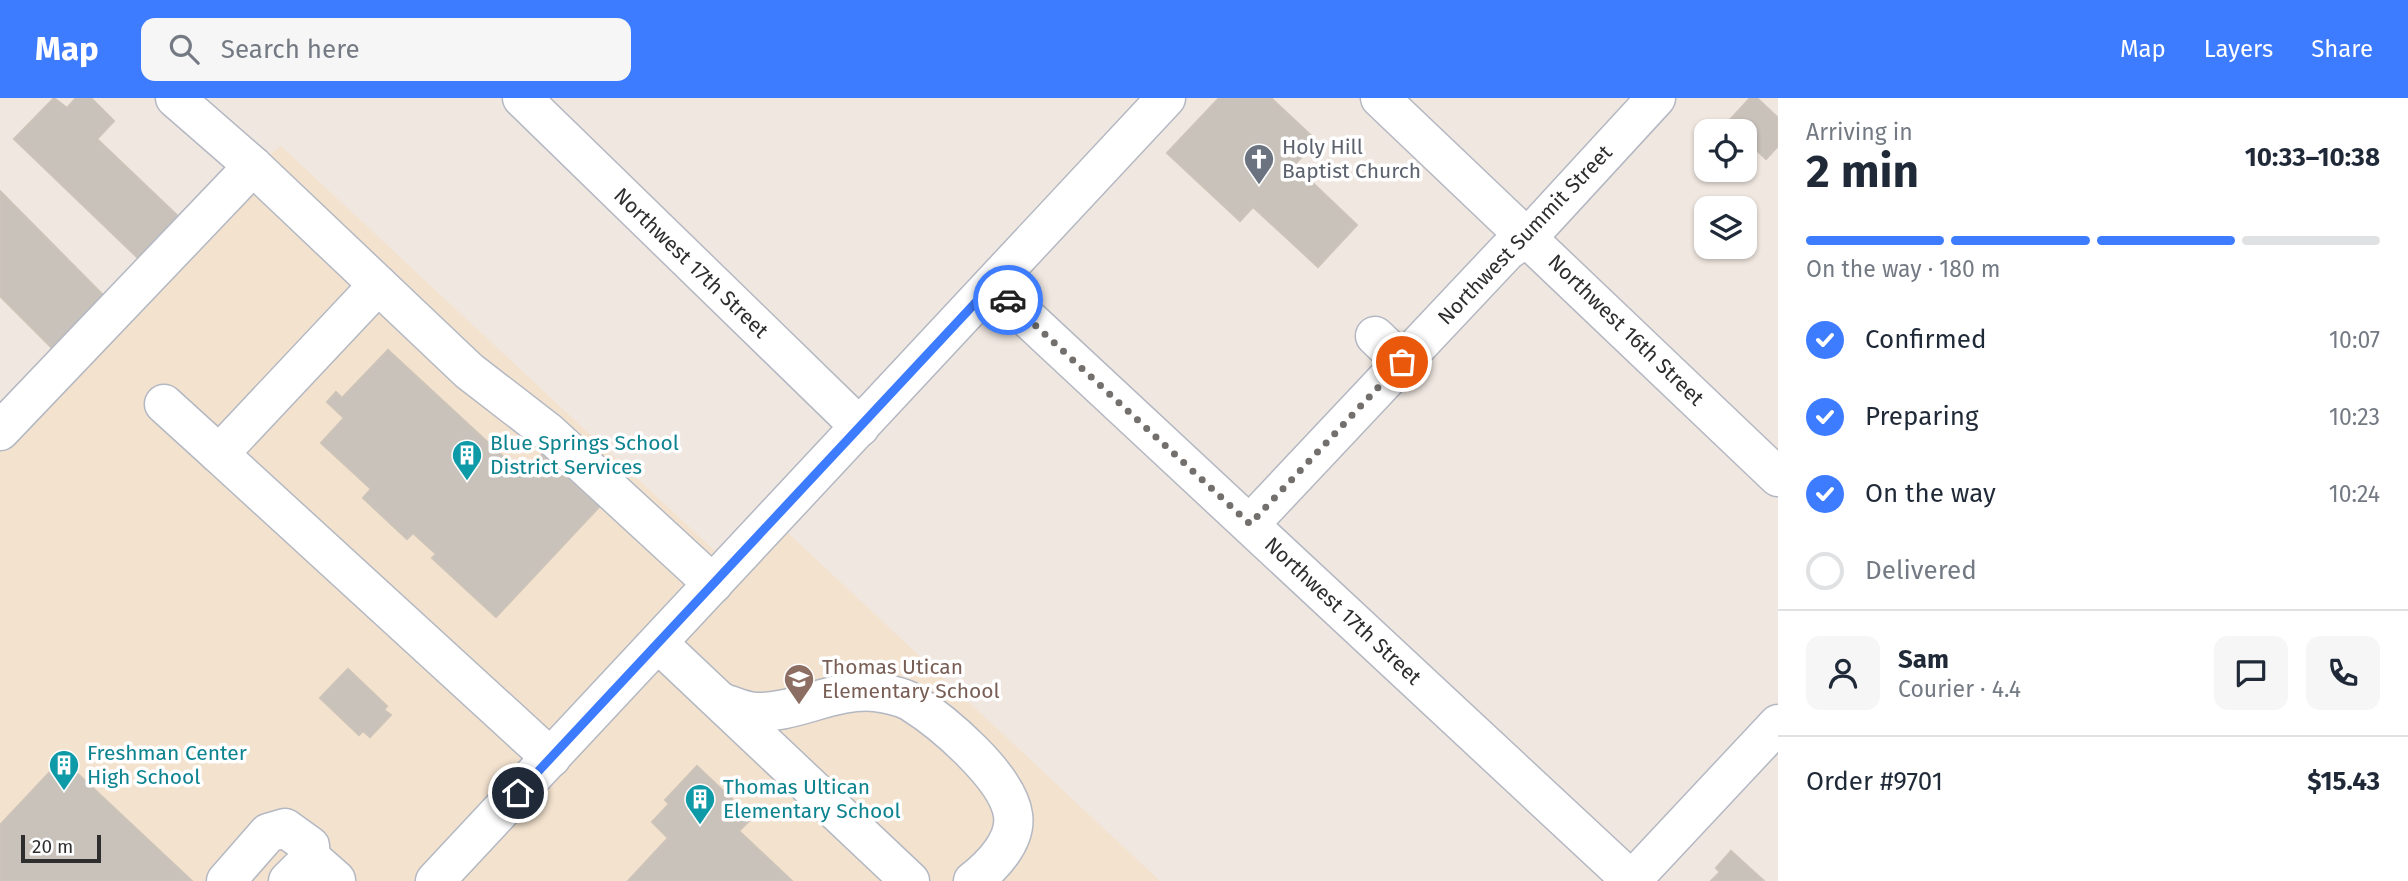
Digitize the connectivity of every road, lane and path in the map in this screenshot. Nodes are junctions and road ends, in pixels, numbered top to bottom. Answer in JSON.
{"nodes":[{"id":1,"x":174,"y":98,"type":"edge"},
{"id":2,"x":522,"y":98,"type":"edge"},
{"id":3,"x":1166,"y":98,"type":"edge"},
{"id":4,"x":1380,"y":98,"type":"edge"},
{"id":5,"x":1656,"y":98,"type":"edge"},
{"id":6,"x":253,"y":166,"type":"junction"},
{"id":7,"x":1529,"y":236,"type":"junction"},
{"id":8,"x":378,"y":285,"type":"junction"},
{"id":9,"x":992,"y":285,"type":"junction"},
{"id":10,"x":1375,"y":336,"type":"dead end"},
{"id":11,"x":1402,"y":362,"type":"junction"},
{"id":12,"x":164,"y":404,"type":"dead end"},
{"id":13,"x":860,"y":427,"type":"junction"},
{"id":14,"x":0,"y":431,"type":"edge"},
{"id":15,"x":219,"y":454,"type":"junction"},
{"id":16,"x":1778,"y":477,"type":"edge"},
{"id":17,"x":1250,"y":524,"type":"junction"},
{"id":18,"x":713,"y":584,"type":"junction"},
{"id":19,"x":659,"y":643,"type":"junction"},
{"id":20,"x":723,"y":704,"type":"junction"},
{"id":21,"x":1778,"y":724,"type":"edge"},
{"id":22,"x":551,"y":758,"type":"junction"},
{"id":23,"x":321,"y":876,"type":"edge"},
{"id":24,"x":226,"y":881,"type":"edge"},
{"id":25,"x":435,"y":881,"type":"edge"},
{"id":26,"x":910,"y":881,"type":"edge"},
{"id":27,"x":973,"y":881,"type":"edge"},
{"id":28,"x":1631,"y":881,"type":"edge"}],
"edges":[{"from":1,"to":6,"type":"street"},
{"from":2,"to":13,"type":"street","name":"Northwest 17th Street"},
{"from":3,"to":9,"type":"street"},
{"from":4,"to":7,"type":"street","name":"Northwest 16th Street"},
{"from":5,"to":7,"type":"street","name":"Northwest Summit Street"},
{"from":6,"to":8,"type":"street"},
{"from":6,"to":14,"type":"street"},
{"from":7,"to":11,"type":"street","name":"Northwest Summit Street"},
{"from":7,"to":16,"type":"street","name":"Northwest 16th Street"},
{"from":8,"to":15,"type":"street"},
{"from":8,"to":18,"type":"street"},
{"from":9,"to":13,"type":"street"},
{"from":9,"to":17,"type":"street","name":"Northwest 17th Street"},
{"from":10,"to":11,"type":"street"},
{"from":11,"to":17,"type":"street","name":"Northwest Summit Street"},
{"from":12,"to":15,"type":"street"},
{"from":13,"to":18,"type":"street"},
{"from":15,"to":22,"type":"street"},
{"from":17,"to":28,"type":"street","name":"Northwest 17th Street"},
{"from":18,"to":19,"type":"street"},
{"from":19,"to":20,"type":"street"},
{"from":19,"to":22,"type":"street"},
{"from":20,"to":26,"type":"street"},
{"from":20,"to":27,"type":"street"},
{"from":21,"to":28,"type":"street"},
{"from":22,"to":25,"type":"street"},
{"from":23,"to":24,"type":"street"}]}
